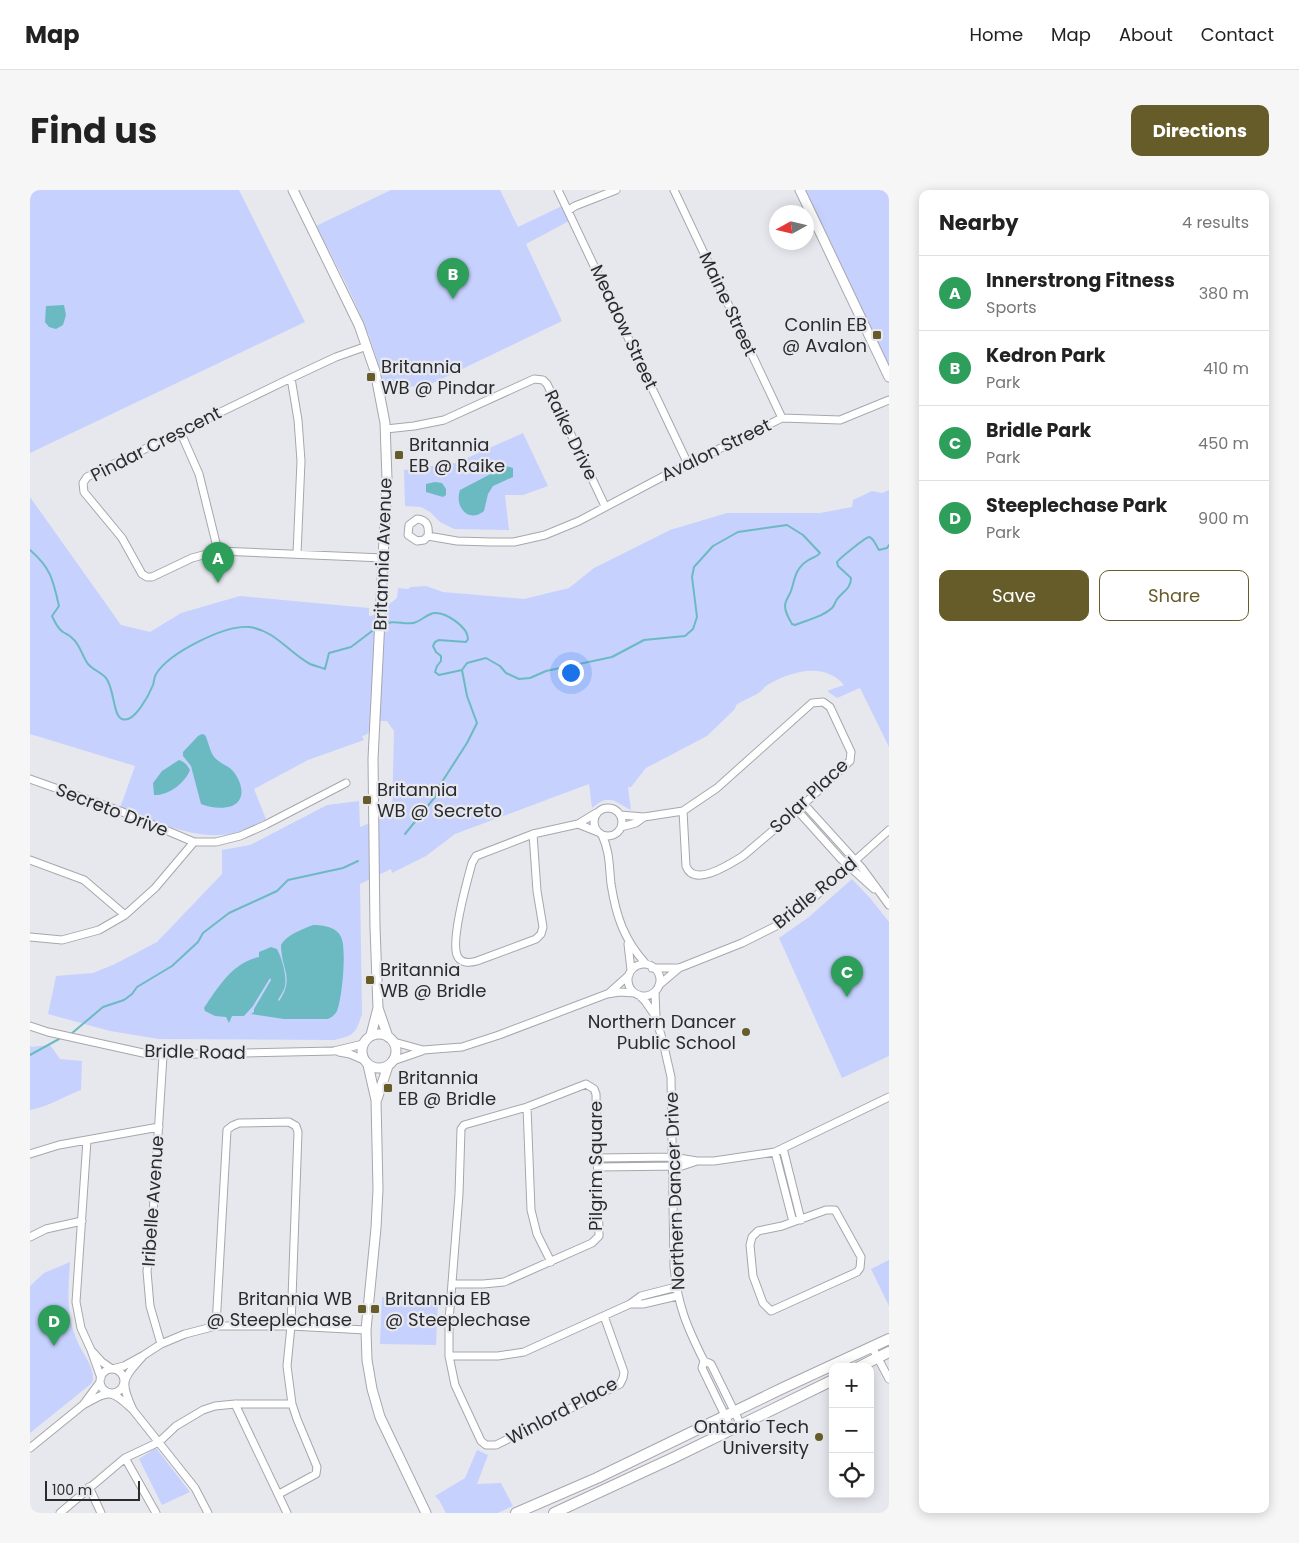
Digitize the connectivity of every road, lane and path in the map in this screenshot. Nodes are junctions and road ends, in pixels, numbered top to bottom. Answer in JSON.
{"nodes":[{"id":1,"x":295,"y":190,"type":"edge"},
{"id":2,"x":558,"y":190,"type":"edge"},
{"id":3,"x":616,"y":190,"type":"edge"},
{"id":4,"x":674,"y":190,"type":"edge"},
{"id":5,"x":800,"y":190,"type":"edge"},
{"id":6,"x":569,"y":210,"type":"junction"},
{"id":7,"x":367,"y":346,"type":"junction"},
{"id":8,"x":889,"y":377,"type":"edge"},
{"id":9,"x":291,"y":378,"type":"junction"},
{"id":10,"x":889,"y":400,"type":"edge"},
{"id":11,"x":782,"y":418,"type":"junction"},
{"id":12,"x":386,"y":430,"type":"junction"},
{"id":13,"x":180,"y":431,"type":"junction"},
{"id":14,"x":688,"y":464,"type":"junction"},
{"id":15,"x":605,"y":506,"type":"junction"},
{"id":16,"x":428,"y":536,"type":"dead end"},
{"id":17,"x":218,"y":551,"type":"junction"},
{"id":18,"x":297,"y":554,"type":"junction"},
{"id":19,"x":383,"y":558,"type":"junction"},
{"id":20,"x":30,"y":779,"type":"edge"},
{"id":21,"x":346,"y":783,"type":"dead end"},
{"id":22,"x":804,"y":804,"type":"junction"},
{"id":23,"x":797,"y":810,"type":"junction"},
{"id":24,"x":683,"y":811,"type":"junction"},
{"id":25,"x":596,"y":813,"type":"junction"},
{"id":26,"x":620,"y":815,"type":"junction"},
{"id":27,"x":644,"y":817,"type":"junction"},
{"id":28,"x":578,"y":824,"type":"junction"},
{"id":29,"x":619,"y":830,"type":"junction"},
{"id":30,"x":889,"y":830,"type":"edge"},
{"id":31,"x":600,"y":833,"type":"junction"},
{"id":32,"x":533,"y":834,"type":"junction"},
{"id":33,"x":194,"y":842,"type":"junction"},
{"id":34,"x":609,"y":854,"type":"junction"},
{"id":35,"x":30,"y":860,"type":"edge"},
{"id":36,"x":855,"y":861,"type":"junction"},
{"id":37,"x":849,"y":867,"type":"junction"},
{"id":38,"x":880,"y":894,"type":"junction"},
{"id":39,"x":889,"y":905,"type":"edge"},
{"id":40,"x":125,"y":915,"type":"junction"},
{"id":41,"x":30,"y":937,"type":"edge"},
{"id":42,"x":627,"y":941,"type":"junction"},
{"id":43,"x":649,"y":966,"type":"junction"},
{"id":44,"x":679,"y":968,"type":"junction"},
{"id":45,"x":630,"y":973,"type":"junction"},
{"id":46,"x":657,"y":988,"type":"junction"},
{"id":47,"x":607,"y":994,"type":"junction"},
{"id":48,"x":636,"y":994,"type":"junction"},
{"id":49,"x":378,"y":1008,"type":"junction"},
{"id":50,"x":656,"y":1018,"type":"junction"},
{"id":51,"x":30,"y":1026,"type":"edge"},
{"id":52,"x":371,"y":1035,"type":"junction"},
{"id":53,"x":391,"y":1040,"type":"junction"},
{"id":54,"x":363,"y":1044,"type":"junction"},
{"id":55,"x":423,"y":1050,"type":"junction"},
{"id":56,"x":334,"y":1051,"type":"junction"},
{"id":57,"x":163,"y":1056,"type":"junction"},
{"id":58,"x":366,"y":1063,"type":"junction"},
{"id":59,"x":390,"y":1064,"type":"junction"},
{"id":60,"x":889,"y":1097,"type":"edge"},
{"id":61,"x":376,"y":1100,"type":"junction"},
{"id":62,"x":526,"y":1107,"type":"junction"},
{"id":63,"x":159,"y":1127,"type":"junction"},
{"id":64,"x":87,"y":1140,"type":"junction"},
{"id":65,"x":783,"y":1148,"type":"junction"},
{"id":66,"x":775,"y":1152,"type":"junction"},
{"id":67,"x":30,"y":1154,"type":"edge"},
{"id":68,"x":672,"y":1157,"type":"junction"},
{"id":69,"x":598,"y":1158,"type":"junction"},
{"id":70,"x":697,"y":1161,"type":"junction"},
{"id":71,"x":672,"y":1166,"type":"junction"},
{"id":72,"x":598,"y":1167,"type":"junction"},
{"id":73,"x":82,"y":1220,"type":"junction"},
{"id":74,"x":801,"y":1220,"type":"junction"},
{"id":75,"x":793,"y":1222,"type":"junction"},
{"id":76,"x":30,"y":1237,"type":"edge"},
{"id":77,"x":551,"y":1262,"type":"junction"},
{"id":78,"x":453,"y":1284,"type":"junction"},
{"id":79,"x":676,"y":1287,"type":"junction"},
{"id":80,"x":678,"y":1296,"type":"junction"},
{"id":81,"x":630,"y":1304,"type":"junction"},
{"id":82,"x":604,"y":1316,"type":"junction"},
{"id":83,"x":216,"y":1326,"type":"junction"},
{"id":84,"x":291,"y":1326,"type":"junction"},
{"id":85,"x":366,"y":1330,"type":"junction"},
{"id":86,"x":881,"y":1343,"type":"edge"},
{"id":87,"x":160,"y":1344,"type":"junction"},
{"id":88,"x":91,"y":1350,"type":"junction"},
{"id":89,"x":144,"y":1355,"type":"junction"},
{"id":90,"x":886,"y":1355,"type":"edge"},
{"id":91,"x":449,"y":1356,"type":"junction"},
{"id":92,"x":704,"y":1362,"type":"junction"},
{"id":93,"x":868,"y":1363,"type":"edge"},
{"id":94,"x":112,"y":1369,"type":"junction"},
{"id":95,"x":889,"y":1379,"type":"edge"},
{"id":96,"x":100,"y":1380,"type":"junction"},
{"id":97,"x":124,"y":1382,"type":"junction"},
{"id":98,"x":829,"y":1382,"type":"edge"},
{"id":99,"x":110,"y":1393,"type":"junction"},
{"id":100,"x":235,"y":1404,"type":"junction"},
{"id":101,"x":292,"y":1404,"type":"junction"},
{"id":102,"x":83,"y":1405,"type":"junction"},
{"id":103,"x":133,"y":1410,"type":"junction"},
{"id":104,"x":732,"y":1421,"type":"junction"},
{"id":105,"x":159,"y":1442,"type":"junction"},
{"id":106,"x":30,"y":1448,"type":"edge"},
{"id":107,"x":125,"y":1458,"type":"junction"},
{"id":108,"x":89,"y":1487,"type":"junction"},
{"id":109,"x":279,"y":1494,"type":"junction"},
{"id":110,"x":524,"y":1510,"type":"edge"},
{"id":111,"x":428,"y":1512,"type":"edge"},
{"id":112,"x":60,"y":1513,"type":"edge"},
{"id":113,"x":101,"y":1513,"type":"edge"},
{"id":114,"x":156,"y":1513,"type":"edge"},
{"id":115,"x":208,"y":1513,"type":"edge"},
{"id":116,"x":287,"y":1513,"type":"edge"},
{"id":117,"x":516,"y":1513,"type":"edge"},
{"id":118,"x":554,"y":1513,"type":"edge"}],
"edges":[{"from":1,"to":7,"type":"street","name":"Britannia Avenue"},
{"from":2,"to":6,"type":"street","name":"Meadow Street"},
{"from":3,"to":6,"type":"street"},
{"from":4,"to":11,"type":"street","name":"Maine Street"},
{"from":5,"to":8,"type":"street"},
{"from":6,"to":14,"type":"street","name":"Meadow Street"},
{"from":7,"to":9,"type":"street","name":"Pindar Crescent"},
{"from":7,"to":12,"type":"street","name":"Britannia Avenue"},
{"from":9,"to":13,"type":"street","name":"Pindar Crescent"},
{"from":9,"to":18,"type":"street"},
{"from":10,"to":11,"type":"street","name":"Avalon Street"},
{"from":11,"to":14,"type":"street","name":"Avalon Street"},
{"from":12,"to":15,"type":"street","name":"Raike Drive"},
{"from":12,"to":19,"type":"street","name":"Britannia Avenue"},
{"from":13,"to":17,"type":"street"},
{"from":13,"to":17,"type":"street","name":"Pindar Crescent"},
{"from":14,"to":15,"type":"street","name":"Avalon Street"},
{"from":15,"to":16,"type":"street","name":"Avalon Street"},
{"from":17,"to":18,"type":"street","name":"Pindar Crescent"},
{"from":18,"to":19,"type":"street","name":"Pindar Crescent"},
{"from":19,"to":49,"type":"street","name":"Britannia Avenue"},
{"from":20,"to":33,"type":"street","name":"Secreto Drive"},
{"from":21,"to":33,"type":"street"},
{"from":22,"to":23,"type":"street","name":"Solar Place"},
{"from":22,"to":24,"type":"street","name":"Solar Place"},
{"from":22,"to":36,"type":"street"},
{"from":23,"to":24,"type":"street","name":"Solar Place"},
{"from":23,"to":37,"type":"street"},
{"from":24,"to":27,"type":"street","name":"Solar Place"},
{"from":25,"to":26,"type":"street"},
{"from":25,"to":28,"type":"street"},
{"from":25,"to":31,"type":"street"},
{"from":26,"to":27,"type":"street","name":"Solar Place"},
{"from":26,"to":29,"type":"street"},
{"from":27,"to":29,"type":"street","name":"Solar Place"},
{"from":28,"to":31,"type":"street"},
{"from":28,"to":32,"type":"street"},
{"from":29,"to":31,"type":"street"},
{"from":29,"to":34,"type":"street"},
{"from":30,"to":36,"type":"street","name":"Bridle Road"},
{"from":31,"to":34,"type":"street"},
{"from":32,"to":32,"type":"street"},
{"from":33,"to":40,"type":"street"},
{"from":34,"to":42,"type":"street"},
{"from":35,"to":40,"type":"street"},
{"from":36,"to":37,"type":"street","name":"Bridle Road"},
{"from":36,"to":38,"type":"street"},
{"from":37,"to":38,"type":"street"},
{"from":37,"to":44,"type":"street","name":"Bridle Road"},
{"from":38,"to":39,"type":"street"},
{"from":40,"to":41,"type":"street"},
{"from":42,"to":43,"type":"street"},
{"from":42,"to":45,"type":"street"},
{"from":43,"to":44,"type":"street","name":"Bridle Road"},
{"from":43,"to":45,"type":"street"},
{"from":43,"to":46,"type":"street"},
{"from":44,"to":46,"type":"street","name":"Bridle Road"},
{"from":45,"to":47,"type":"street"},
{"from":45,"to":48,"type":"street"},
{"from":46,"to":48,"type":"street"},
{"from":46,"to":50,"type":"street","name":"Northern Dancer Drive"},
{"from":47,"to":48,"type":"street"},
{"from":47,"to":55,"type":"street"},
{"from":48,"to":50,"type":"street","name":"Northern Dancer Drive"},
{"from":49,"to":52,"type":"street"},
{"from":49,"to":53,"type":"street"},
{"from":50,"to":68,"type":"street","name":"Northern Dancer Drive"},
{"from":51,"to":57,"type":"street","name":"Bridle Road"},
{"from":52,"to":53,"type":"street"},
{"from":52,"to":54,"type":"street"},
{"from":53,"to":55,"type":"street"},
{"from":53,"to":59,"type":"street"},
{"from":54,"to":56,"type":"street","name":"Bridle Road"},
{"from":54,"to":58,"type":"street"},
{"from":55,"to":59,"type":"street"},
{"from":56,"to":57,"type":"street","name":"Bridle Road"},
{"from":56,"to":58,"type":"street","name":"Bridle Road"},
{"from":57,"to":63,"type":"street","name":"Iribelle Avenue"},
{"from":58,"to":59,"type":"street"},
{"from":58,"to":61,"type":"street"},
{"from":59,"to":61,"type":"street"},
{"from":60,"to":65,"type":"street"},
{"from":61,"to":85,"type":"street"},
{"from":62,"to":69,"type":"street","name":"Pilgrim Square"},
{"from":62,"to":77,"type":"street"},
{"from":62,"to":78,"type":"street","name":"Pilgrim Square"},
{"from":63,"to":64,"type":"street"},
{"from":63,"to":87,"type":"street","name":"Iribelle Avenue"},
{"from":64,"to":67,"type":"street"},
{"from":64,"to":73,"type":"street"},
{"from":65,"to":66,"type":"street"},
{"from":65,"to":74,"type":"street"},
{"from":66,"to":70,"type":"street"},
{"from":66,"to":75,"type":"street"},
{"from":68,"to":69,"type":"street"},
{"from":68,"to":70,"type":"street"},
{"from":68,"to":71,"type":"street","name":"Northern Dancer Drive"},
{"from":69,"to":72,"type":"street","name":"Pilgrim Square"},
{"from":70,"to":71,"type":"street"},
{"from":71,"to":72,"type":"street"},
{"from":71,"to":79,"type":"street","name":"Northern Dancer Drive"},
{"from":72,"to":77,"type":"street","name":"Pilgrim Square"},
{"from":73,"to":76,"type":"street"},
{"from":73,"to":88,"type":"street"},
{"from":74,"to":75,"type":"street"},
{"from":74,"to":75,"type":"street"},
{"from":77,"to":78,"type":"street","name":"Pilgrim Square"},
{"from":78,"to":91,"type":"street","name":"Winlord Place"},
{"from":79,"to":80,"type":"street","name":"Northern Dancer Drive"},
{"from":79,"to":81,"type":"street"},
{"from":80,"to":81,"type":"street"},
{"from":80,"to":92,"type":"street","name":"Northern Dancer Drive"},
{"from":81,"to":82,"type":"street"},
{"from":82,"to":91,"type":"street"},
{"from":82,"to":91,"type":"street","name":"Winlord Place"},
{"from":83,"to":84,"type":"street"},
{"from":83,"to":84,"type":"street"},
{"from":83,"to":87,"type":"street"},
{"from":84,"to":85,"type":"street"},
{"from":84,"to":101,"type":"street"},
{"from":85,"to":111,"type":"street"},
{"from":86,"to":90,"type":"street"},
{"from":86,"to":104,"type":"main road"},
{"from":87,"to":89,"type":"street"},
{"from":88,"to":94,"type":"street"},
{"from":88,"to":96,"type":"street"},
{"from":89,"to":94,"type":"street"},
{"from":89,"to":97,"type":"street"},
{"from":90,"to":93,"type":"main road"},
{"from":90,"to":95,"type":"street"},
{"from":92,"to":104,"type":"street","name":"Northern Dancer Drive"},
{"from":92,"to":104,"type":"street","name":"Northern Dancer Drive"},
{"from":94,"to":96,"type":"street"},
{"from":94,"to":97,"type":"street"},
{"from":96,"to":99,"type":"street"},
{"from":96,"to":102,"type":"street"},
{"from":97,"to":99,"type":"street"},
{"from":97,"to":103,"type":"street"},
{"from":98,"to":104,"type":"main road"},
{"from":99,"to":102,"type":"street"},
{"from":99,"to":103,"type":"street"},
{"from":100,"to":101,"type":"street"},
{"from":100,"to":105,"type":"street"},
{"from":100,"to":109,"type":"street"},
{"from":101,"to":109,"type":"street"},
{"from":102,"to":106,"type":"street"},
{"from":103,"to":105,"type":"street"},
{"from":104,"to":110,"type":"main road"},
{"from":104,"to":118,"type":"main road"},
{"from":105,"to":107,"type":"street"},
{"from":105,"to":115,"type":"street"},
{"from":107,"to":108,"type":"street"},
{"from":107,"to":114,"type":"street"},
{"from":108,"to":112,"type":"street"},
{"from":108,"to":113,"type":"street"},
{"from":109,"to":116,"type":"street"},
{"from":110,"to":117,"type":"main road"}]}
